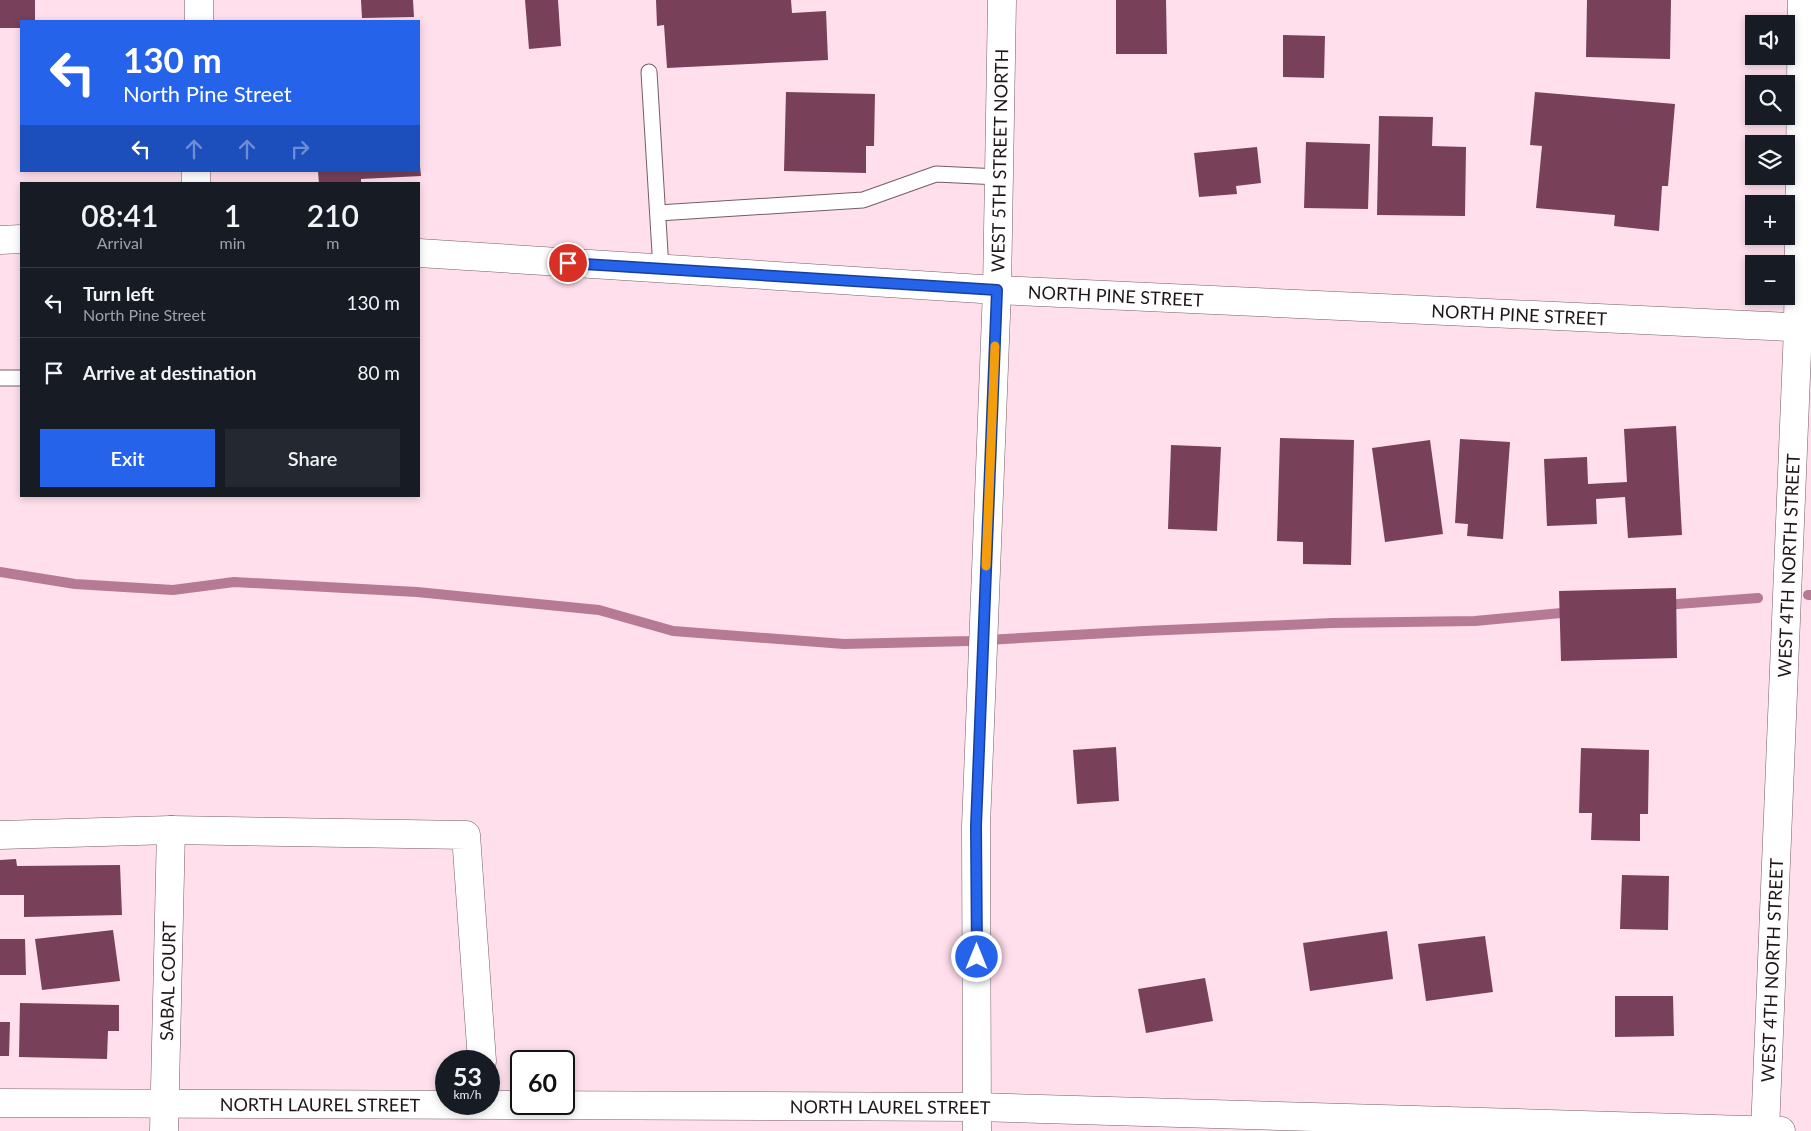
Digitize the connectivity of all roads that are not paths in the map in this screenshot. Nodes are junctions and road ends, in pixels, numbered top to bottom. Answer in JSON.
{"nodes":[{"id":1,"x":199,"y":0,"type":"edge"},
{"id":2,"x":1002,"y":0,"type":"edge"},
{"id":3,"x":1802,"y":0,"type":"edge"},
{"id":4,"x":199,"y":20,"type":"edge"},
{"id":5,"x":1807,"y":38,"type":"edge"},
{"id":6,"x":649,"y":72,"type":"dead end"},
{"id":7,"x":999,"y":177,"type":"junction"},
{"id":8,"x":658,"y":213,"type":"junction"},
{"id":9,"x":0,"y":240,"type":"edge"},
{"id":10,"x":20,"y":240,"type":"edge"},
{"id":11,"x":420,"y":253,"type":"edge"},
{"id":12,"x":661,"y":269,"type":"junction"},
{"id":13,"x":997,"y":290,"type":"junction"},
{"id":14,"x":1804,"y":328,"type":"edge"},
{"id":15,"x":0,"y":378,"type":"edge"},
{"id":16,"x":20,"y":378,"type":"edge"},
{"id":17,"x":171,"y":830,"type":"junction"},
{"id":18,"x":0,"y":835,"type":"edge"},
{"id":19,"x":481,"y":1050,"type":"edge"},
{"id":20,"x":0,"y":1103,"type":"edge"},
{"id":21,"x":164,"y":1103,"type":"junction"},
{"id":22,"x":435,"y":1104,"type":"edge"},
{"id":23,"x":500,"y":1104,"type":"edge"},
{"id":24,"x":977,"y":1119,"type":"edge"},
{"id":25,"x":1262,"y":1123,"type":"edge"},
{"id":26,"x":164,"y":1131,"type":"edge"},
{"id":27,"x":1764,"y":1131,"type":"edge"},
{"id":28,"x":1781,"y":1131,"type":"edge"}],
"edges":[{"from":1,"to":4,"type":"street"},
{"from":2,"to":7,"type":"street","name":"WEST 5TH STREET NORTH"},
{"from":3,"to":5,"type":"street","name":"WEST 4TH NORTH STREET"},
{"from":5,"to":14,"type":"street","name":"WEST 4TH NORTH STREET"},
{"from":6,"to":8,"type":"lane"},
{"from":7,"to":8,"type":"lane"},
{"from":7,"to":13,"type":"street","name":"WEST 5TH STREET NORTH"},
{"from":8,"to":12,"type":"lane"},
{"from":9,"to":10,"type":"street"},
{"from":11,"to":12,"type":"street","name":"NORTH PINE STREET"},
{"from":12,"to":13,"type":"street","name":"NORTH PINE STREET"},
{"from":13,"to":14,"type":"street","name":"NORTH PINE STREET"},
{"from":13,"to":24,"type":"street","name":"WEST 5TH STREET NORTH"},
{"from":14,"to":27,"type":"street","name":"WEST 4TH NORTH STREET"},
{"from":15,"to":16,"type":"lane"},
{"from":17,"to":18,"type":"street"},
{"from":17,"to":19,"type":"street"},
{"from":17,"to":21,"type":"street","name":"SABAL COURT"},
{"from":20,"to":21,"type":"street","name":"NORTH LAUREL STREET"},
{"from":21,"to":22,"type":"street","name":"NORTH LAUREL STREET"},
{"from":21,"to":26,"type":"street","name":"SABAL COURT"},
{"from":23,"to":24,"type":"street","name":"NORTH LAUREL STREET"},
{"from":24,"to":25,"type":"street","name":"NORTH LAUREL STREET"},
{"from":25,"to":27,"type":"street","name":"NORTH LAUREL STREET"},
{"from":27,"to":28,"type":"street","name":"NORTH LAUREL STREET"}]}
